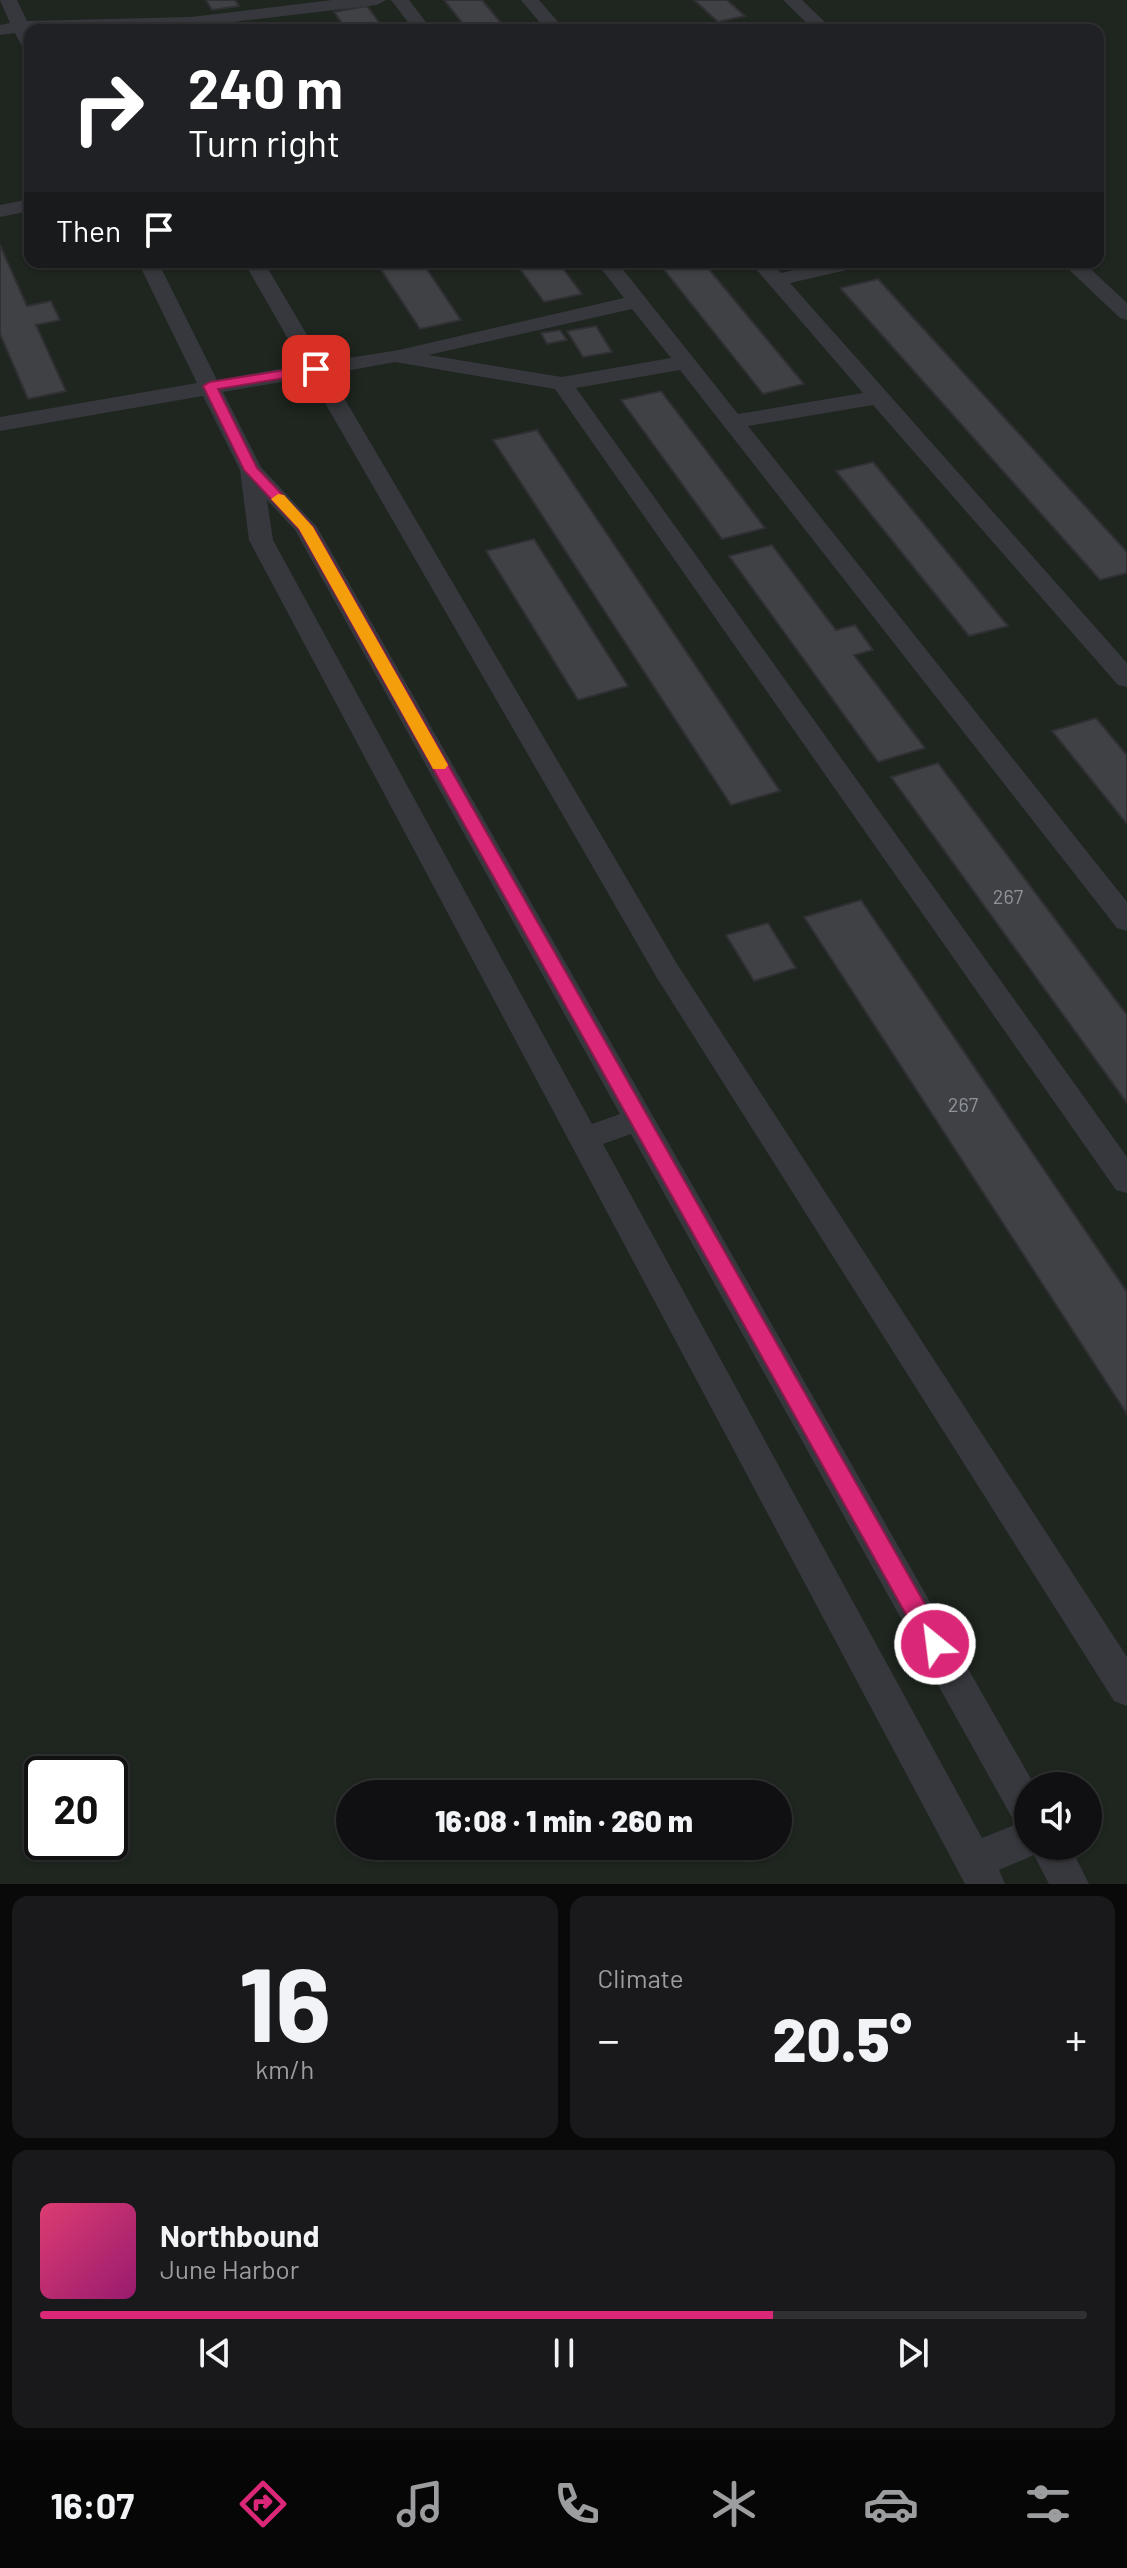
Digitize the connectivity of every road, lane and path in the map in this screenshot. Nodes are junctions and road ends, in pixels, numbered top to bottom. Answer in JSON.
{"nodes":[{"id":1,"x":8,"y":0,"type":"edge"},
{"id":2,"x":111,"y":0,"type":"edge"},
{"id":3,"x":377,"y":0,"type":"edge"},
{"id":4,"x":400,"y":0,"type":"edge"},
{"id":5,"x":530,"y":0,"type":"edge"},
{"id":6,"x":792,"y":0,"type":"edge"},
{"id":7,"x":118,"y":24,"type":"edge"},
{"id":8,"x":162,"y":24,"type":"edge"},
{"id":9,"x":418,"y":24,"type":"edge"},
{"id":10,"x":551,"y":24,"type":"edge"},
{"id":11,"x":818,"y":24,"type":"edge"},
{"id":12,"x":9,"y":29,"type":"edge"},
{"id":13,"x":24,"y":206,"type":"edge"},
{"id":14,"x":0,"y":211,"type":"edge"},
{"id":15,"x":151,"y":268,"type":"edge"},
{"id":16,"x":257,"y":268,"type":"edge"},
{"id":17,"x":611,"y":268,"type":"edge"},
{"id":18,"x":765,"y":268,"type":"edge"},
{"id":19,"x":830,"y":268,"type":"edge"},
{"id":20,"x":1077,"y":268,"type":"edge"},
{"id":21,"x":776,"y":280,"type":"junction"},
{"id":22,"x":638,"y":301,"type":"junction"},
{"id":23,"x":1127,"y":314,"type":"edge"},
{"id":24,"x":395,"y":356,"type":"junction"},
{"id":25,"x":686,"y":362,"type":"junction"},
{"id":26,"x":316,"y":369,"type":"junction"},
{"id":27,"x":562,"y":384,"type":"junction"},
{"id":28,"x":210,"y":386,"type":"junction"},
{"id":29,"x":879,"y":397,"type":"junction"},
{"id":30,"x":733,"y":422,"type":"junction"},
{"id":31,"x":0,"y":424,"type":"edge"},
{"id":32,"x":251,"y":470,"type":"junction"},
{"id":33,"x":1127,"y":679,"type":"edge"},
{"id":34,"x":1127,"y":921,"type":"edge"},
{"id":35,"x":639,"y":1120,"type":"junction"},
{"id":36,"x":584,"y":1138,"type":"junction"},
{"id":37,"x":1127,"y":1181,"type":"edge"},
{"id":38,"x":1127,"y":1689,"type":"edge"},
{"id":39,"x":1014,"y":1785,"type":"edge"},
{"id":40,"x":1014,"y":1848,"type":"edge"},
{"id":41,"x":1057,"y":1860,"type":"edge"},
{"id":42,"x":980,"y":1873,"type":"edge"},
{"id":43,"x":1070,"y":1884,"type":"edge"}],
"edges":[{"from":1,"to":12,"type":"lane"},
{"from":2,"to":7,"type":"lane"},
{"from":3,"to":8,"type":"lane"},
{"from":4,"to":9,"type":"lane"},
{"from":5,"to":10,"type":"lane"},
{"from":6,"to":11,"type":"lane"},
{"from":13,"to":14,"type":"lane"},
{"from":15,"to":28,"type":"lane"},
{"from":16,"to":26,"type":"lane"},
{"from":17,"to":22,"type":"lane"},
{"from":18,"to":21,"type":"lane"},
{"from":19,"to":21,"type":"lane"},
{"from":20,"to":23,"type":"lane"},
{"from":21,"to":29,"type":"lane"},
{"from":22,"to":24,"type":"lane"},
{"from":22,"to":25,"type":"lane"},
{"from":24,"to":26,"type":"lane"},
{"from":24,"to":27,"type":"lane"},
{"from":25,"to":27,"type":"lane"},
{"from":25,"to":30,"type":"lane"},
{"from":26,"to":28,"type":"lane"},
{"from":26,"to":38,"type":"lane"},
{"from":27,"to":37,"type":"lane"},
{"from":28,"to":31,"type":"lane"},
{"from":28,"to":32,"type":"lane"},
{"from":29,"to":30,"type":"lane"},
{"from":29,"to":33,"type":"lane"},
{"from":30,"to":34,"type":"lane"},
{"from":32,"to":35,"type":"lane"},
{"from":32,"to":36,"type":"lane"},
{"from":35,"to":36,"type":"lane"},
{"from":35,"to":39,"type":"lane"},
{"from":36,"to":42,"type":"lane"},
{"from":40,"to":42,"type":"lane"},
{"from":41,"to":43,"type":"lane"}]}
